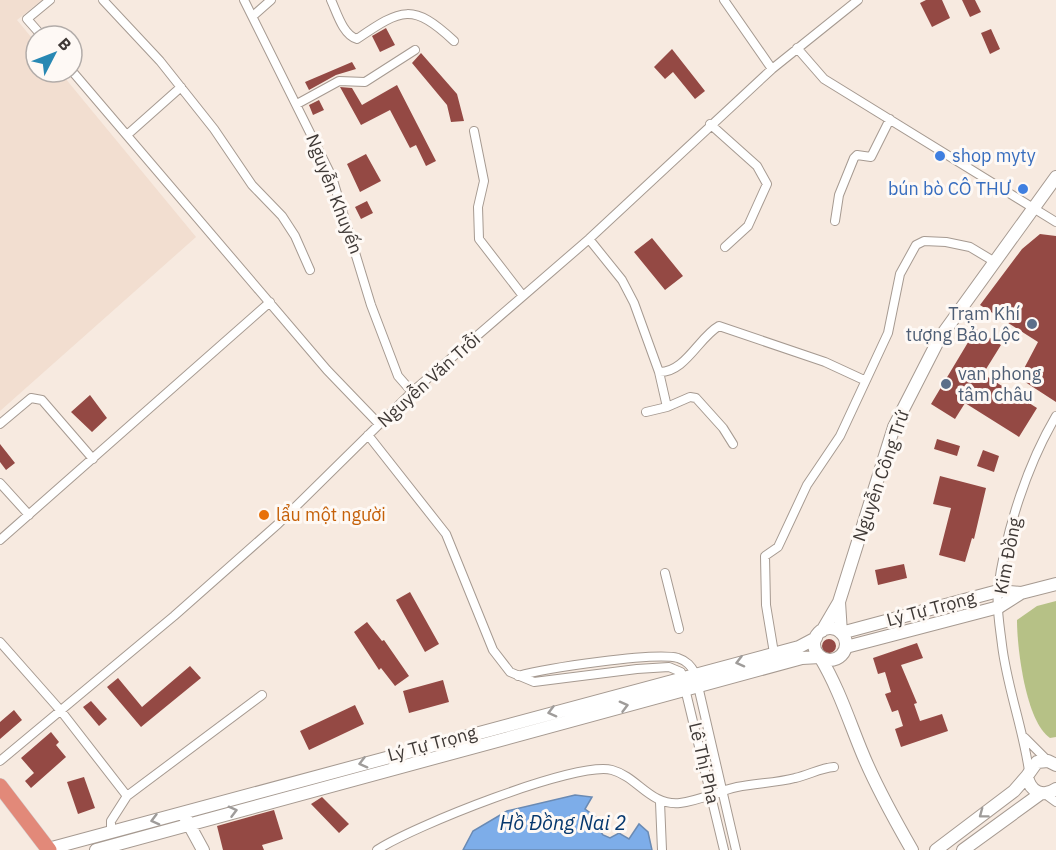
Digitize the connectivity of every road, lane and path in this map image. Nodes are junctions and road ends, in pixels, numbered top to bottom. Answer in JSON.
{"nodes":[{"id":1,"x":50,"y":0,"type":"edge"},
{"id":2,"x":103,"y":0,"type":"edge"},
{"id":3,"x":244,"y":0,"type":"edge"},
{"id":4,"x":271,"y":0,"type":"edge"},
{"id":5,"x":331,"y":0,"type":"edge"},
{"id":6,"x":724,"y":0,"type":"edge"},
{"id":7,"x":858,"y":0,"type":"edge"},
{"id":8,"x":254,"y":15,"type":"junction"},
{"id":9,"x":31,"y":24,"type":"edge"},
{"id":10,"x":454,"y":41,"type":"dead end"},
{"id":11,"x":797,"y":48,"type":"junction"},
{"id":12,"x":415,"y":50,"type":"dead end"},
{"id":13,"x":772,"y":69,"type":"junction"},
{"id":14,"x":83,"y":84,"type":"edge"},
{"id":15,"x":181,"y":87,"type":"junction"},
{"id":16,"x":297,"y":104,"type":"junction"},
{"id":17,"x":890,"y":120,"type":"junction"},
{"id":18,"x":710,"y":124,"type":"junction"},
{"id":19,"x":474,"y":131,"type":"dead end"},
{"id":20,"x":128,"y":135,"type":"junction"},
{"id":21,"x":1056,"y":177,"type":"edge"},
{"id":22,"x":1036,"y":208,"type":"junction"},
{"id":23,"x":835,"y":221,"type":"dead end"},
{"id":24,"x":1056,"y":222,"type":"edge"},
{"id":25,"x":589,"y":239,"type":"junction"},
{"id":26,"x":725,"y":247,"type":"dead end"},
{"id":27,"x":995,"y":262,"type":"junction"},
{"id":28,"x":310,"y":270,"type":"dead end"},
{"id":29,"x":523,"y":296,"type":"junction"},
{"id":30,"x":270,"y":302,"type":"junction"},
{"id":31,"x":659,"y":372,"type":"junction"},
{"id":32,"x":864,"y":380,"type":"junction"},
{"id":33,"x":412,"y":392,"type":"junction"},
{"id":34,"x":667,"y":406,"type":"junction"},
{"id":35,"x":646,"y":412,"type":"dead end"},
{"id":36,"x":1056,"y":416,"type":"edge"},
{"id":37,"x":0,"y":424,"type":"edge"},
{"id":38,"x":379,"y":424,"type":"junction"},
{"id":39,"x":368,"y":435,"type":"junction"},
{"id":40,"x":733,"y":444,"type":"dead end"},
{"id":41,"x":93,"y":459,"type":"junction"},
{"id":42,"x":0,"y":483,"type":"edge"},
{"id":43,"x":29,"y":515,"type":"junction"},
{"id":44,"x":0,"y":540,"type":"edge"},
{"id":45,"x":665,"y":573,"type":"dead end"},
{"id":46,"x":1056,"y":584,"type":"edge"},
{"id":47,"x":998,"y":591,"type":"junction"},
{"id":48,"x":1021,"y":593,"type":"junction"},
{"id":49,"x":839,"y":602,"type":"junction"},
{"id":50,"x":999,"y":607,"type":"junction"},
{"id":51,"x":679,"y":629,"type":"dead end"},
{"id":52,"x":841,"y":633,"type":"junction"},
{"id":53,"x":819,"y":634,"type":"junction"},
{"id":54,"x":0,"y":642,"type":"edge"},
{"id":55,"x":845,"y":650,"type":"junction"},
{"id":56,"x":774,"y":653,"type":"junction"},
{"id":57,"x":820,"y":657,"type":"junction"},
{"id":58,"x":690,"y":674,"type":"junction"},
{"id":59,"x":835,"y":682,"type":"junction"},
{"id":60,"x":693,"y":688,"type":"junction"},
{"id":61,"x":262,"y":695,"type":"dead end"},
{"id":62,"x":61,"y":711,"type":"junction"},
{"id":63,"x":1024,"y":738,"type":"junction"},
{"id":64,"x":0,"y":761,"type":"edge"},
{"id":65,"x":1053,"y":763,"type":"edge"},
{"id":66,"x":834,"y":767,"type":"dead end"},
{"id":67,"x":1028,"y":774,"type":"junction"},
{"id":68,"x":723,"y":790,"type":"junction"},
{"id":69,"x":1047,"y":792,"type":"edge"},
{"id":70,"x":711,"y":794,"type":"junction"},
{"id":71,"x":3,"y":796,"type":"edge"},
{"id":72,"x":127,"y":796,"type":"junction"},
{"id":73,"x":660,"y":802,"type":"junction"},
{"id":74,"x":1056,"y":802,"type":"edge"},
{"id":75,"x":185,"y":818,"type":"junction"},
{"id":76,"x":111,"y":831,"type":"junction"},
{"id":77,"x":49,"y":849,"type":"edge"},
{"id":78,"x":96,"y":850,"type":"edge"},
{"id":79,"x":203,"y":850,"type":"edge"},
{"id":80,"x":377,"y":850,"type":"edge"},
{"id":81,"x":662,"y":850,"type":"edge"},
{"id":82,"x":724,"y":850,"type":"edge"},
{"id":83,"x":736,"y":850,"type":"edge"},
{"id":84,"x":912,"y":850,"type":"edge"},
{"id":85,"x":936,"y":850,"type":"edge"},
{"id":86,"x":963,"y":850,"type":"edge"}],
"edges":[{"from":1,"to":9,"type":"street"},
{"from":2,"to":15,"type":"street"},
{"from":3,"to":8,"type":"street","name":"Nguyễn Khuyến"},
{"from":4,"to":8,"type":"street"},
{"from":5,"to":10,"type":"street"},
{"from":6,"to":13,"type":"street"},
{"from":7,"to":11,"type":"street","name":"Nguyễn Văn Trỗi"},
{"from":8,"to":16,"type":"street","name":"Nguyễn Khuyến"},
{"from":11,"to":13,"type":"street","name":"Nguyễn Văn Trỗi"},
{"from":11,"to":17,"type":"street"},
{"from":12,"to":16,"type":"street"},
{"from":13,"to":18,"type":"street","name":"Nguyễn Văn Trỗi"},
{"from":14,"to":20,"type":"street"},
{"from":15,"to":20,"type":"street"},
{"from":15,"to":28,"type":"street"},
{"from":16,"to":33,"type":"street","name":"Nguyễn Khuyến"},
{"from":17,"to":22,"type":"street"},
{"from":17,"to":23,"type":"street"},
{"from":18,"to":25,"type":"street","name":"Nguyễn Văn Trỗi"},
{"from":18,"to":26,"type":"street"},
{"from":19,"to":29,"type":"street"},
{"from":20,"to":30,"type":"street"},
{"from":21,"to":22,"type":"street","name":"Nguyễn Công Trứ"},
{"from":22,"to":24,"type":"street"},
{"from":22,"to":27,"type":"street","name":"Nguyễn Công Trứ"},
{"from":25,"to":29,"type":"street","name":"Nguyễn Văn Trỗi"},
{"from":25,"to":31,"type":"street"},
{"from":27,"to":32,"type":"street"},
{"from":27,"to":49,"type":"street","name":"Nguyễn Công Trứ"},
{"from":29,"to":33,"type":"street","name":"Nguyễn Văn Trỗi"},
{"from":30,"to":38,"type":"street"},
{"from":30,"to":41,"type":"street"},
{"from":31,"to":32,"type":"street"},
{"from":31,"to":34,"type":"street"},
{"from":32,"to":56,"type":"street"},
{"from":33,"to":38,"type":"street","name":"Nguyễn Văn Trỗi"},
{"from":34,"to":35,"type":"street"},
{"from":34,"to":40,"type":"street"},
{"from":36,"to":47,"type":"street","name":"Kim Đồng"},
{"from":37,"to":41,"type":"street"},
{"from":38,"to":39,"type":"street","name":"Nguyễn Văn Trỗi"},
{"from":39,"to":58,"type":"street"},
{"from":39,"to":62,"type":"street","name":"Nguyễn Văn Trỗi"},
{"from":41,"to":43,"type":"street"},
{"from":42,"to":43,"type":"street"},
{"from":43,"to":44,"type":"street"},
{"from":45,"to":51,"type":"street"},
{"from":46,"to":48,"type":"street","name":"Lý Tự Trọng"},
{"from":47,"to":48,"type":"street","name":"Lý Tự Trọng"},
{"from":47,"to":50,"type":"street","name":"Kim Đồng"},
{"from":47,"to":52,"type":"street","name":"Lý Tự Trọng"},
{"from":48,"to":50,"type":"street","name":"Lý Tự Trọng"},
{"from":49,"to":52,"type":"street","name":"Nguyễn Công Trứ"},
{"from":49,"to":53,"type":"street","name":"Nguyễn Công Trứ"},
{"from":50,"to":55,"type":"street","name":"Lý Tự Trọng"},
{"from":50,"to":63,"type":"street","name":"Kim Đồng"},
{"from":52,"to":53,"type":"street"},
{"from":52,"to":55,"type":"street"},
{"from":53,"to":56,"type":"street","name":"Lý Tự Trọng"},
{"from":53,"to":57,"type":"street"},
{"from":54,"to":62,"type":"street"},
{"from":55,"to":57,"type":"street"},
{"from":55,"to":59,"type":"street"},
{"from":56,"to":58,"type":"street","name":"Lý Tự Trọng","one_way":true},
{"from":57,"to":59,"type":"street"},
{"from":57,"to":60,"type":"street","name":"Lý Tự Trọng"},
{"from":58,"to":60,"type":"street","name":"Lê Thị Pha"},
{"from":58,"to":75,"type":"street","name":"Lý Tự Trọng","one_way":true},
{"from":59,"to":84,"type":"street"},
{"from":60,"to":68,"type":"street"},
{"from":60,"to":70,"type":"street","name":"Lê Thị Pha"},
{"from":75,"to":60,"type":"street","name":"Lý Tự Trọng","one_way":true},
{"from":61,"to":72,"type":"street"},
{"from":62,"to":64,"type":"street","name":"Nguyễn Văn Trỗi"},
{"from":62,"to":72,"type":"street"},
{"from":63,"to":65,"type":"street"},
{"from":63,"to":67,"type":"street","name":"Kim Đồng"},
{"from":65,"to":67,"type":"street"},
{"from":66,"to":68,"type":"street"},
{"from":67,"to":69,"type":"street"},
{"from":67,"to":85,"type":"street","one_way":true},
{"from":68,"to":70,"type":"street"},
{"from":68,"to":83,"type":"street"},
{"from":69,"to":74,"type":"street"},
{"from":69,"to":86,"type":"street"},
{"from":70,"to":73,"type":"street"},
{"from":70,"to":82,"type":"street","name":"Lê Thị Pha"},
{"from":71,"to":77,"type":"highway"},
{"from":72,"to":76,"type":"street"},
{"from":73,"to":80,"type":"street"},
{"from":73,"to":81,"type":"street"},
{"from":75,"to":76,"type":"street","name":"Lý Tự Trọng","one_way":true},
{"from":75,"to":78,"type":"street","name":"Lý Tự Trọng"},
{"from":75,"to":79,"type":"street"},
{"from":76,"to":77,"type":"street","name":"Lý Tự Trọng"}]}
